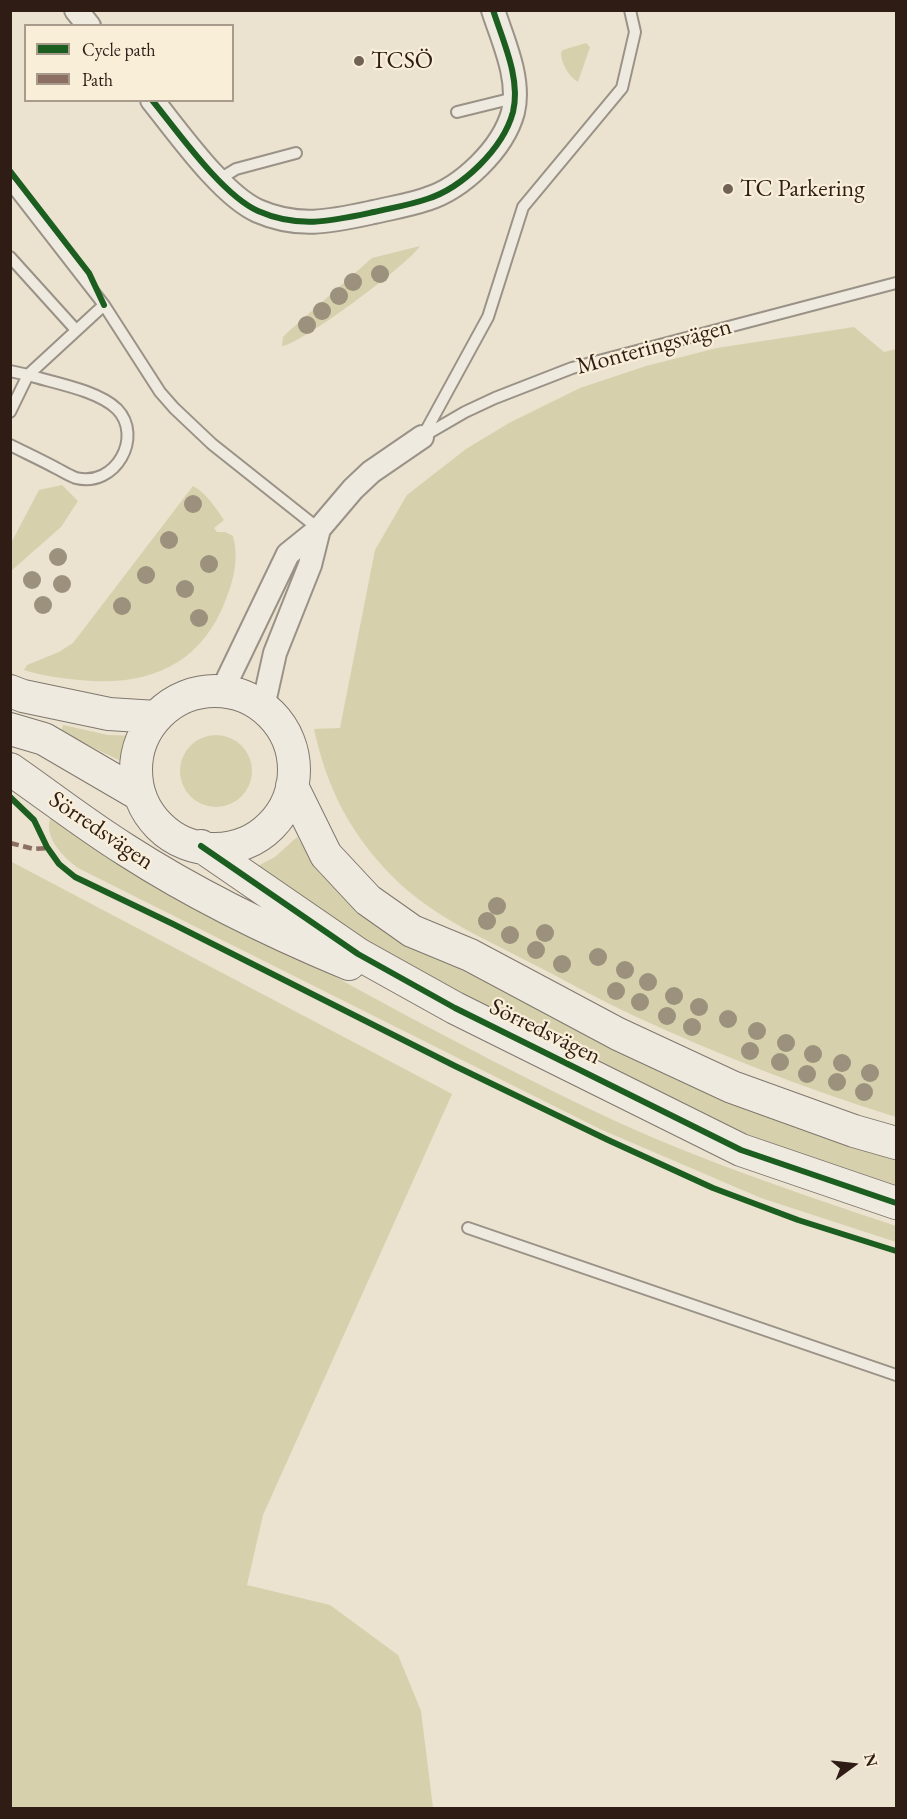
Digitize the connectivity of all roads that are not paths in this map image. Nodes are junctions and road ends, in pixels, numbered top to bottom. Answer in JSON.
{"nodes":[{"id":1,"x":76,"y":10,"type":"edge"},
{"id":2,"x":494,"y":10,"type":"edge"},
{"id":3,"x":630,"y":10,"type":"edge"},
{"id":4,"x":87,"y":24,"type":"edge"},
{"id":5,"x":514,"y":98,"type":"junction"},
{"id":6,"x":154,"y":102,"type":"edge"},
{"id":7,"x":458,"y":111,"type":"dead end"},
{"id":8,"x":296,"y":153,"type":"dead end"},
{"id":9,"x":218,"y":180,"type":"junction"},
{"id":10,"x":10,"y":184,"type":"edge"},
{"id":11,"x":10,"y":257,"type":"edge"},
{"id":12,"x":897,"y":283,"type":"edge"},
{"id":13,"x":104,"y":305,"type":"junction"},
{"id":14,"x":76,"y":330,"type":"junction"},
{"id":15,"x":10,"y":371,"type":"edge"},
{"id":16,"x":28,"y":375,"type":"junction"},
{"id":17,"x":10,"y":412,"type":"edge"},
{"id":18,"x":422,"y":437,"type":"junction"},
{"id":19,"x":10,"y":445,"type":"edge"},
{"id":20,"x":319,"y":528,"type":"junction"},
{"id":21,"x":10,"y":691,"type":"edge"},
{"id":22,"x":222,"y":691,"type":"junction"},
{"id":23,"x":263,"y":707,"type":"junction"},
{"id":24,"x":156,"y":717,"type":"junction"},
{"id":25,"x":10,"y":729,"type":"edge"},
{"id":26,"x":10,"y":769,"type":"edge"},
{"id":27,"x":292,"y":786,"type":"junction"},
{"id":28,"x":140,"y":795,"type":"junction"},
{"id":29,"x":201,"y":846,"type":"junction"},
{"id":30,"x":455,"y":1008,"type":"junction"},
{"id":31,"x":897,"y":1143,"type":"edge"},
{"id":32,"x":897,"y":1203,"type":"edge"},
{"id":33,"x":468,"y":1228,"type":"dead end"},
{"id":34,"x":897,"y":1375,"type":"edge"}],
"edges":[{"from":1,"to":4,"type":"street"},
{"from":2,"to":5,"type":"street"},
{"from":3,"to":18,"type":"lane","name":"Monteringsvägen"},
{"from":5,"to":7,"type":"lane"},
{"from":5,"to":9,"type":"street"},
{"from":6,"to":9,"type":"street"},
{"from":8,"to":9,"type":"lane"},
{"from":10,"to":13,"type":"lane"},
{"from":11,"to":14,"type":"lane"},
{"from":12,"to":18,"type":"lane","name":"Monteringsvägen"},
{"from":13,"to":14,"type":"lane"},
{"from":13,"to":20,"type":"lane"},
{"from":14,"to":16,"type":"lane"},
{"from":15,"to":16,"type":"lane"},
{"from":16,"to":17,"type":"lane"},
{"from":16,"to":19,"type":"lane"},
{"from":18,"to":20,"type":"street","name":"Monteringsvägen"},
{"from":20,"to":22,"type":"street","name":"Monteringsvägen"},
{"from":20,"to":23,"type":"street","name":"Monteringsvägen"},
{"from":21,"to":24,"type":"street"},
{"from":22,"to":23,"type":"street","name":"Sörredsvägen"},
{"from":22,"to":24,"type":"street","name":"Sörredsvägen"},
{"from":23,"to":27,"type":"street","name":"Sörredsvägen"},
{"from":24,"to":28,"type":"street","name":"Sörredsvägen"},
{"from":25,"to":28,"type":"street","name":"Sörredsvägen"},
{"from":26,"to":30,"type":"street","name":"Sörredsvägen"},
{"from":27,"to":29,"type":"street","name":"Sörredsvägen"},
{"from":27,"to":31,"type":"street","name":"Sörredsvägen"},
{"from":28,"to":29,"type":"street","name":"Sörredsvägen"},
{"from":29,"to":30,"type":"street","name":"Sörredsvägen"},
{"from":30,"to":32,"type":"street","name":"Sörredsvägen"},
{"from":33,"to":34,"type":"lane"}]}
